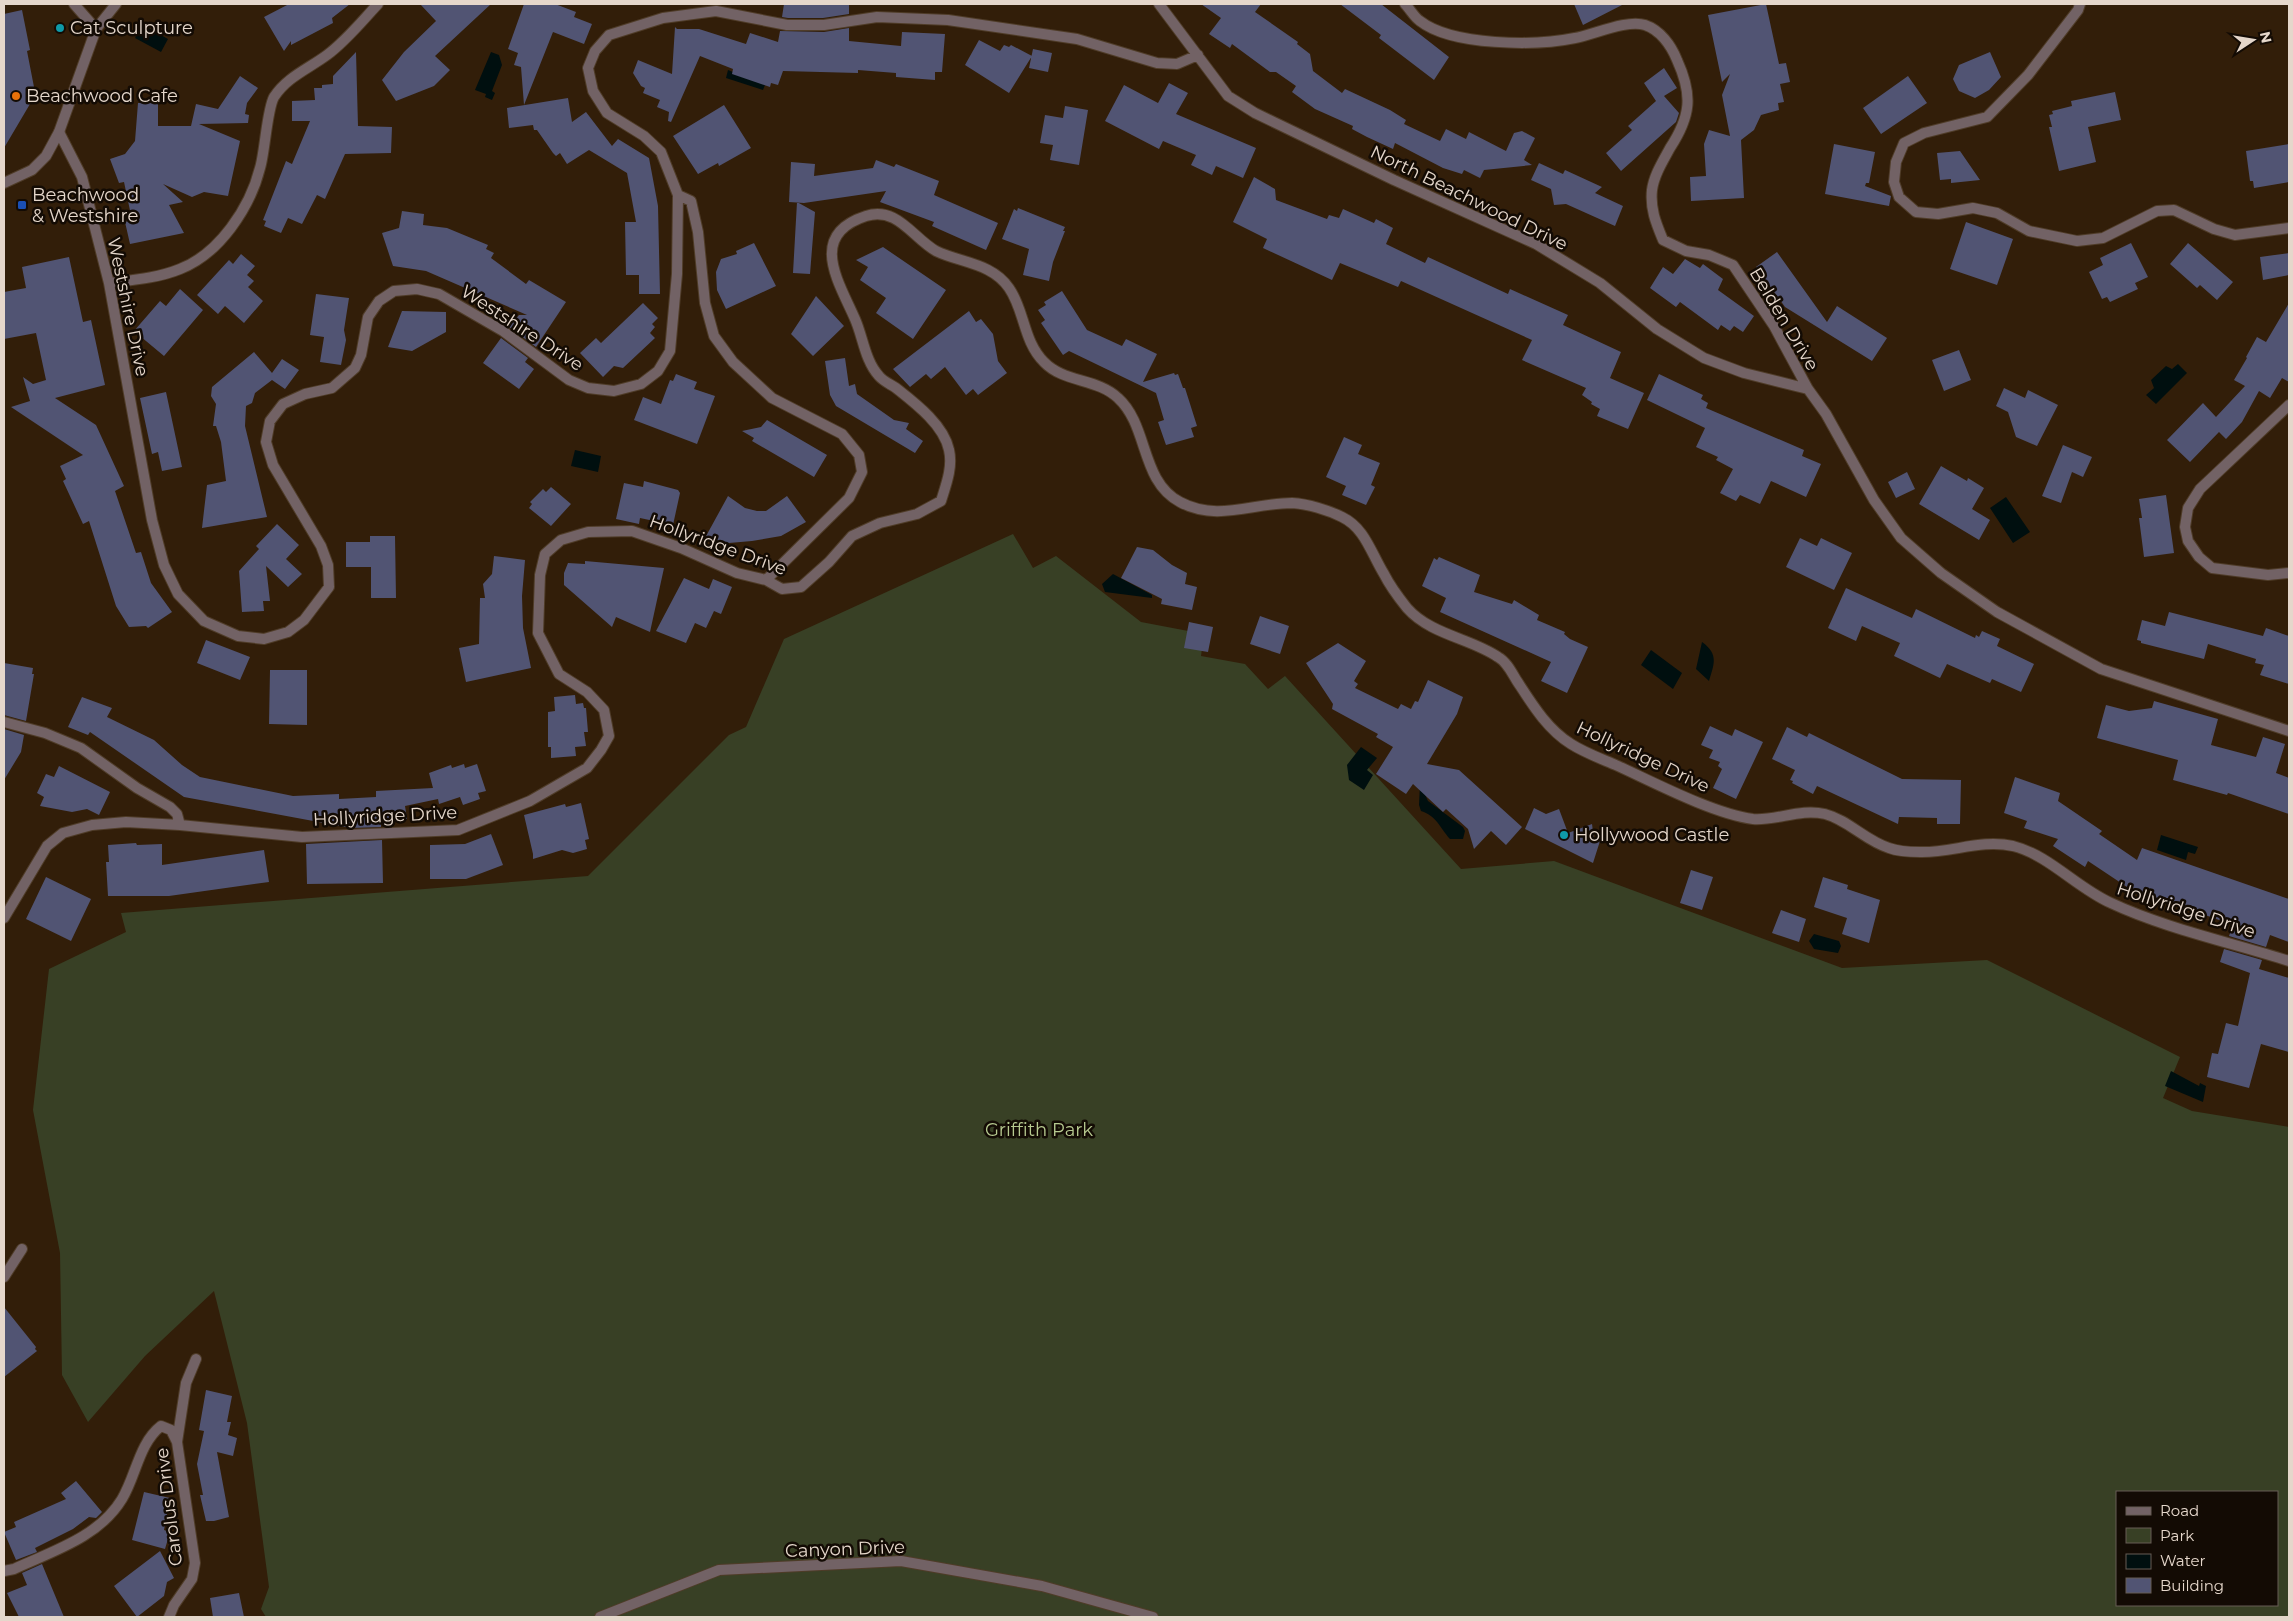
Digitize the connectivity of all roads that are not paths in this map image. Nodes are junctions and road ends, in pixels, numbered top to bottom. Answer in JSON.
{"nodes":[{"id":1,"x":74,"y":4,"type":"edge"},
{"id":2,"x":116,"y":4,"type":"edge"},
{"id":3,"x":378,"y":4,"type":"edge"},
{"id":4,"x":1159,"y":4,"type":"edge"},
{"id":5,"x":1406,"y":4,"type":"edge"},
{"id":6,"x":2080,"y":4,"type":"edge"},
{"id":7,"x":96,"y":30,"type":"junction"},
{"id":8,"x":1198,"y":55,"type":"junction"},
{"id":9,"x":59,"y":132,"type":"junction"},
{"id":10,"x":4,"y":183,"type":"edge"},
{"id":11,"x":678,"y":195,"type":"junction"},
{"id":12,"x":2289,"y":228,"type":"edge"},
{"id":13,"x":109,"y":283,"type":"junction"},
{"id":14,"x":1808,"y":389,"type":"junction"},
{"id":15,"x":2289,"y":405,"type":"edge"},
{"id":16,"x":2289,"y":573,"type":"edge"},
{"id":17,"x":766,"y":580,"type":"junction"},
{"id":18,"x":4,"y":722,"type":"edge"},
{"id":19,"x":2289,"y":731,"type":"edge"},
{"id":20,"x":180,"y":825,"type":"junction"},
{"id":21,"x":4,"y":918,"type":"edge"},
{"id":22,"x":2289,"y":961,"type":"edge"},
{"id":23,"x":22,"y":1248,"type":"dead end"},
{"id":24,"x":4,"y":1277,"type":"edge"},
{"id":25,"x":196,"y":1359,"type":"dead end"},
{"id":26,"x":177,"y":1442,"type":"junction"},
{"id":27,"x":4,"y":1571,"type":"edge"},
{"id":28,"x":169,"y":1617,"type":"edge"},
{"id":29,"x":600,"y":1617,"type":"edge"},
{"id":30,"x":1153,"y":1617,"type":"edge"}],
"edges":[{"from":1,"to":7,"type":"street"},
{"from":2,"to":7,"type":"street"},
{"from":3,"to":13,"type":"street"},
{"from":4,"to":8,"type":"street","name":"North Beachwood Drive"},
{"from":5,"to":14,"type":"street","name":"Belden Drive"},
{"from":6,"to":12,"type":"street"},
{"from":7,"to":9,"type":"street"},
{"from":8,"to":11,"type":"street","name":"Westshire Drive"},
{"from":8,"to":14,"type":"street","name":"North Beachwood Drive"},
{"from":9,"to":10,"type":"street"},
{"from":9,"to":13,"type":"street","name":"Westshire Drive"},
{"from":11,"to":13,"type":"street","name":"Westshire Drive"},
{"from":11,"to":17,"type":"street"},
{"from":14,"to":19,"type":"street"},
{"from":15,"to":16,"type":"street"},
{"from":17,"to":20,"type":"street","name":"Hollyridge Drive"},
{"from":17,"to":22,"type":"street","name":"Hollyridge Drive"},
{"from":18,"to":20,"type":"street"},
{"from":20,"to":21,"type":"street","name":"Hollyridge Drive"},
{"from":23,"to":24,"type":"street"},
{"from":25,"to":26,"type":"street","name":"Carolus Drive"},
{"from":26,"to":27,"type":"street"},
{"from":26,"to":28,"type":"street","name":"Carolus Drive"},
{"from":29,"to":30,"type":"street","name":"Canyon Drive"}]}
